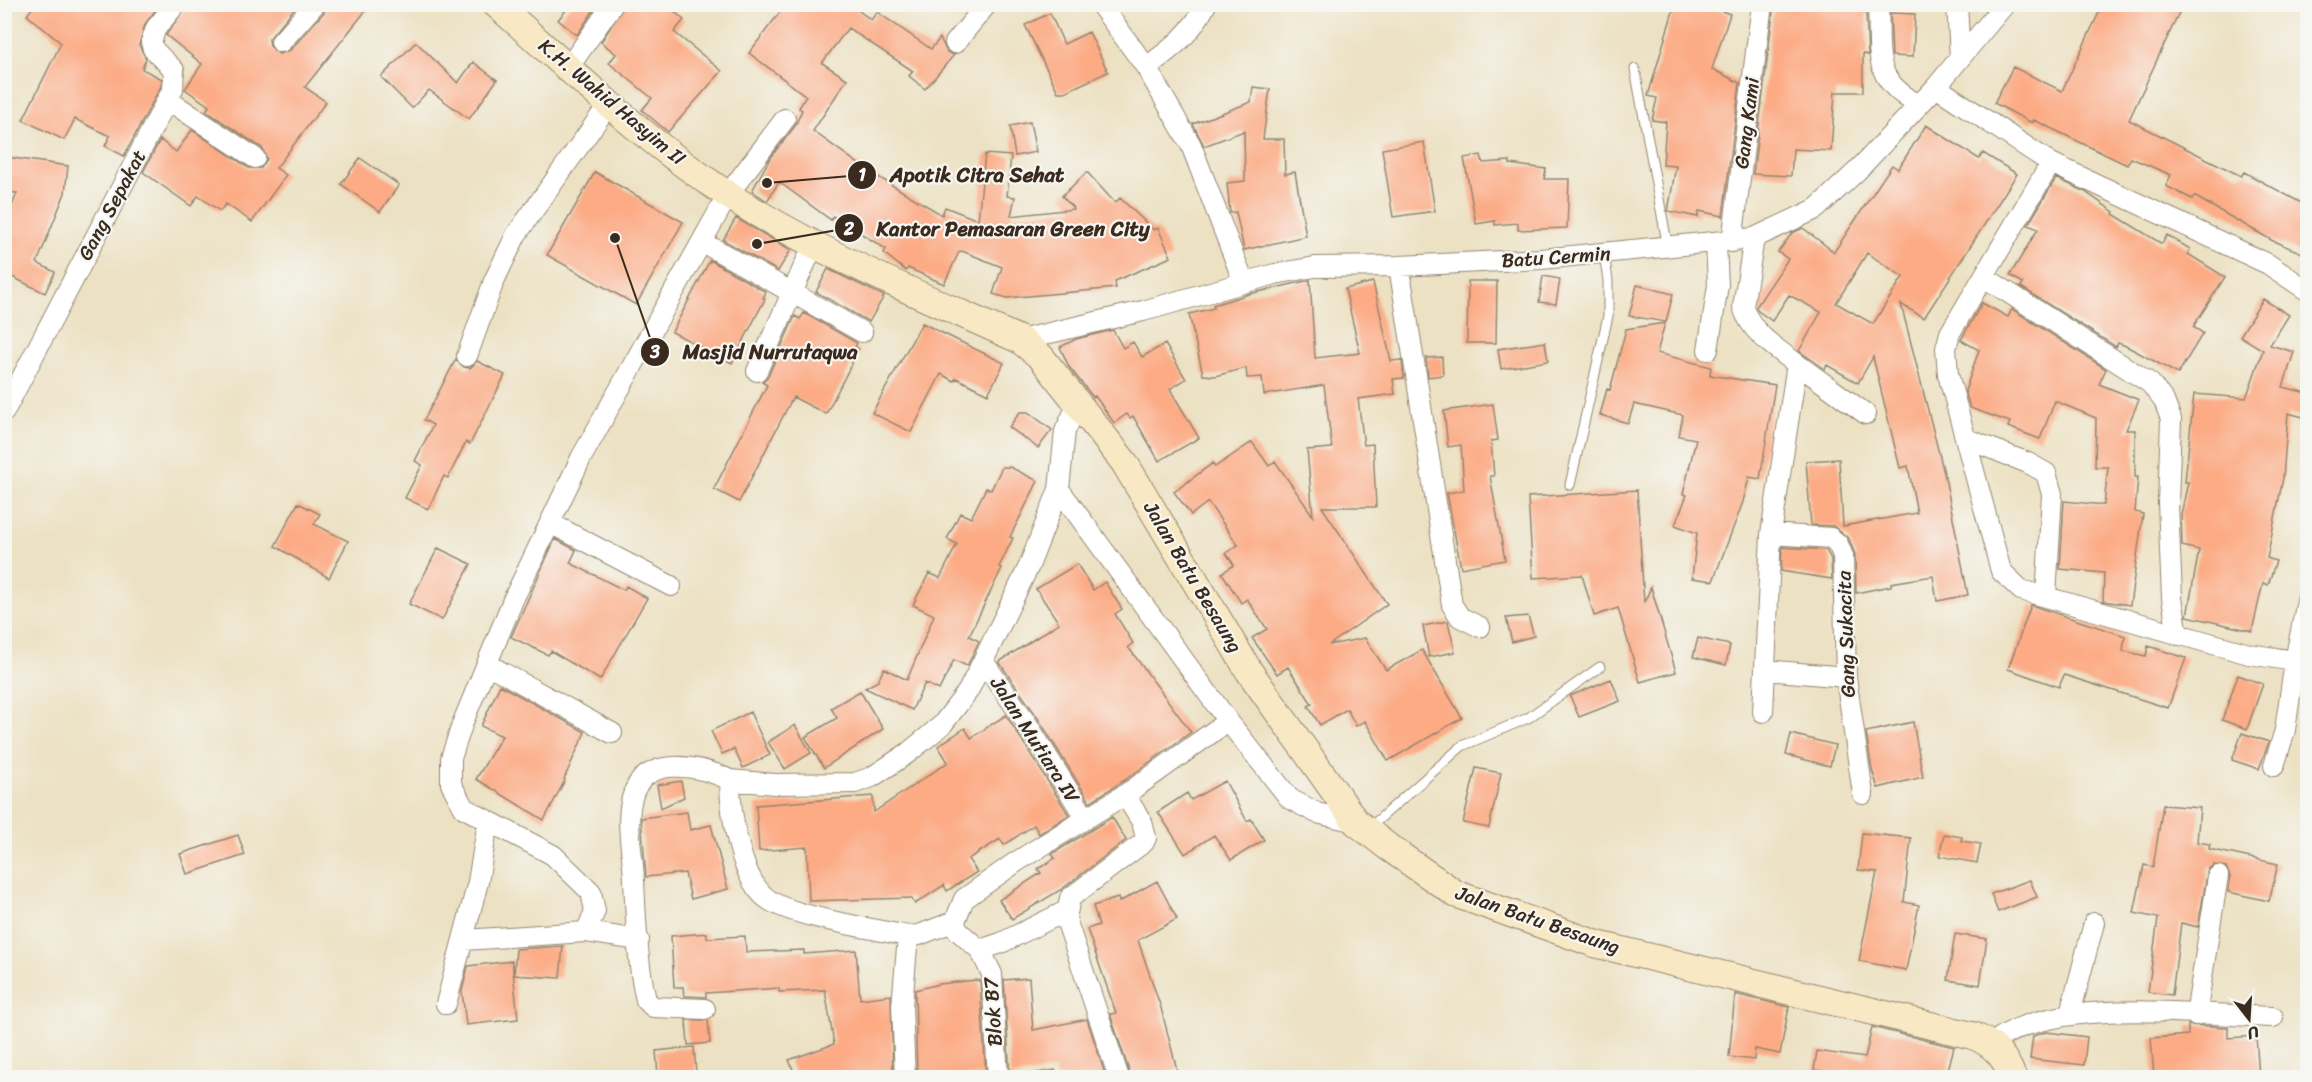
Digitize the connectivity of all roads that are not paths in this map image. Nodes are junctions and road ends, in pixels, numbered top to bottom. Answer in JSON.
{"nodes":[{"id":1,"x":176,"y":4,"type":"edge"},
{"id":2,"x":315,"y":4,"type":"edge"},
{"id":3,"x":496,"y":4,"type":"edge"},
{"id":4,"x":613,"y":4,"type":"edge"},
{"id":5,"x":987,"y":4,"type":"edge"},
{"id":6,"x":1100,"y":4,"type":"edge"},
{"id":7,"x":1206,"y":4,"type":"edge"},
{"id":8,"x":1762,"y":4,"type":"edge"},
{"id":9,"x":1878,"y":4,"type":"edge"},
{"id":10,"x":1957,"y":4,"type":"edge"},
{"id":11,"x":2005,"y":4,"type":"edge"},
{"id":12,"x":281,"y":42,"type":"dead end"},
{"id":13,"x":955,"y":43,"type":"dead end"},
{"id":14,"x":1960,"y":58,"type":"junction"},
{"id":15,"x":1146,"y":67,"type":"junction"},
{"id":16,"x":568,"y":68,"type":"junction"},
{"id":17,"x":1635,"y":69,"type":"dead end"},
{"id":18,"x":1936,"y":87,"type":"junction"},
{"id":19,"x":168,"y":99,"type":"junction"},
{"id":20,"x":609,"y":104,"type":"junction"},
{"id":21,"x":1919,"y":105,"type":"junction"},
{"id":22,"x":785,"y":119,"type":"dead end"},
{"id":23,"x":255,"y":158,"type":"dead end"},
{"id":24,"x":2051,"y":163,"type":"junction"},
{"id":25,"x":729,"y":194,"type":"junction"},
{"id":26,"x":1754,"y":238,"type":"junction"},
{"id":27,"x":702,"y":242,"type":"junction"},
{"id":28,"x":1724,"y":243,"type":"junction"},
{"id":29,"x":814,"y":244,"type":"junction"},
{"id":30,"x":1668,"y":248,"type":"junction"},
{"id":31,"x":1604,"y":253,"type":"junction"},
{"id":32,"x":1399,"y":266,"type":"junction"},
{"id":33,"x":1984,"y":277,"type":"junction"},
{"id":34,"x":1244,"y":283,"type":"junction"},
{"id":35,"x":2307,"y":291,"type":"edge"},
{"id":36,"x":793,"y":294,"type":"junction"},
{"id":37,"x":862,"y":332,"type":"dead end"},
{"id":38,"x":1020,"y":340,"type":"junction"},
{"id":39,"x":1708,"y":350,"type":"dead end"},
{"id":40,"x":468,"y":356,"type":"dead end"},
{"id":41,"x":1797,"y":364,"type":"junction"},
{"id":42,"x":757,"y":370,"type":"dead end"},
{"id":43,"x":1078,"y":404,"type":"junction"},
{"id":44,"x":4,"y":412,"type":"edge"},
{"id":45,"x":1866,"y":414,"type":"dead end"},
{"id":46,"x":1967,"y":439,"type":"junction"},
{"id":47,"x":1570,"y":485,"type":"dead end"},
{"id":48,"x":1059,"y":489,"type":"junction"},
{"id":49,"x":550,"y":523,"type":"junction"},
{"id":50,"x":1771,"y":534,"type":"junction"},
{"id":51,"x":670,"y":586,"type":"dead end"},
{"id":52,"x":2307,"y":596,"type":"edge"},
{"id":53,"x":2046,"y":597,"type":"junction"},
{"id":54,"x":1480,"y":627,"type":"dead end"},
{"id":55,"x":2178,"y":635,"type":"junction"},
{"id":56,"x":983,"y":661,"type":"junction"},
{"id":57,"x":2295,"y":661,"type":"junction"},
{"id":58,"x":487,"y":664,"type":"junction"},
{"id":59,"x":1600,"y":667,"type":"dead end"},
{"id":60,"x":1765,"y":670,"type":"junction"},
{"id":61,"x":1846,"y":677,"type":"junction"},
{"id":62,"x":1763,"y":712,"type":"dead end"},
{"id":63,"x":1227,"y":721,"type":"junction"},
{"id":64,"x":612,"y":733,"type":"dead end"},
{"id":65,"x":2274,"y":766,"type":"dead end"},
{"id":66,"x":730,"y":780,"type":"junction"},
{"id":67,"x":1863,"y":794,"type":"dead end"},
{"id":68,"x":1125,"y":795,"type":"junction"},
{"id":69,"x":1086,"y":819,"type":"junction"},
{"id":70,"x":488,"y":822,"type":"junction"},
{"id":71,"x":1362,"y":826,"type":"junction"},
{"id":72,"x":2218,"y":876,"type":"dead end"},
{"id":73,"x":1066,"y":910,"type":"junction"},
{"id":74,"x":955,"y":921,"type":"junction"},
{"id":75,"x":2094,"y":923,"type":"dead end"},
{"id":76,"x":586,"y":932,"type":"junction"},
{"id":77,"x":908,"y":936,"type":"junction"},
{"id":78,"x":464,"y":939,"type":"junction"},
{"id":79,"x":639,"y":940,"type":"junction"},
{"id":80,"x":980,"y":950,"type":"junction"},
{"id":81,"x":446,"y":1004,"type":"dead end"},
{"id":82,"x":705,"y":1009,"type":"dead end"},
{"id":83,"x":2070,"y":1014,"type":"junction"},
{"id":84,"x":2196,"y":1015,"type":"junction"},
{"id":85,"x":2273,"y":1017,"type":"dead end"},
{"id":86,"x":1992,"y":1044,"type":"junction"},
{"id":87,"x":905,"y":1077,"type":"edge"},
{"id":88,"x":998,"y":1077,"type":"edge"},
{"id":89,"x":1119,"y":1077,"type":"edge"},
{"id":90,"x":2013,"y":1077,"type":"edge"}],
"edges":[{"from":1,"to":19,"type":"street","name":"Gang Sepakat"},
{"from":2,"to":12,"type":"street"},
{"from":3,"to":16,"type":"street","name":"K.H. Wahid Hasyim II"},
{"from":4,"to":16,"type":"street"},
{"from":5,"to":13,"type":"street"},
{"from":6,"to":15,"type":"street"},
{"from":7,"to":15,"type":"street"},
{"from":8,"to":28,"type":"street","name":"Gang Kami"},
{"from":9,"to":21,"type":"street"},
{"from":10,"to":14,"type":"street"},
{"from":11,"to":14,"type":"street","name":"Batu Cermin"},
{"from":14,"to":18,"type":"street","name":"Batu Cermin"},
{"from":15,"to":34,"type":"street"},
{"from":16,"to":20,"type":"street","name":"K.H. Wahid Hasyim II"},
{"from":17,"to":30,"type":"lane"},
{"from":18,"to":21,"type":"street","name":"Batu Cermin"},
{"from":18,"to":24,"type":"street"},
{"from":19,"to":23,"type":"street"},
{"from":19,"to":44,"type":"street","name":"Gang Sepakat"},
{"from":20,"to":25,"type":"street","name":"K.H. Wahid Hasyim II"},
{"from":20,"to":40,"type":"street"},
{"from":21,"to":26,"type":"street","name":"Batu Cermin"},
{"from":22,"to":25,"type":"street"},
{"from":24,"to":33,"type":"street"},
{"from":24,"to":35,"type":"street"},
{"from":25,"to":27,"type":"street"},
{"from":25,"to":29,"type":"street","name":"K.H. Wahid Hasyim II"},
{"from":26,"to":28,"type":"street","name":"Batu Cermin"},
{"from":26,"to":41,"type":"street"},
{"from":27,"to":36,"type":"street"},
{"from":27,"to":49,"type":"street"},
{"from":28,"to":30,"type":"street","name":"Batu Cermin"},
{"from":28,"to":39,"type":"street","name":"Gang Kami"},
{"from":29,"to":36,"type":"street"},
{"from":29,"to":38,"type":"street","name":"K.H. Wahid Hasyim II"},
{"from":30,"to":31,"type":"street","name":"Batu Cermin"},
{"from":31,"to":32,"type":"street","name":"Batu Cermin"},
{"from":31,"to":47,"type":"lane"},
{"from":32,"to":34,"type":"street","name":"Batu Cermin"},
{"from":32,"to":54,"type":"street"},
{"from":33,"to":46,"type":"street"},
{"from":33,"to":55,"type":"street"},
{"from":34,"to":38,"type":"street","name":"Batu Cermin"},
{"from":36,"to":37,"type":"street"},
{"from":36,"to":42,"type":"street"},
{"from":38,"to":43,"type":"street","name":"Jalan Batu Besaung"},
{"from":41,"to":45,"type":"street"},
{"from":41,"to":50,"type":"street"},
{"from":43,"to":48,"type":"street"},
{"from":43,"to":71,"type":"street","name":"Jalan Batu Besaung"},
{"from":46,"to":53,"type":"street"},
{"from":46,"to":53,"type":"street"},
{"from":48,"to":56,"type":"street"},
{"from":48,"to":63,"type":"street"},
{"from":49,"to":51,"type":"street"},
{"from":49,"to":58,"type":"street"},
{"from":50,"to":60,"type":"street"},
{"from":50,"to":61,"type":"street","name":"Gang Sukacita"},
{"from":52,"to":57,"type":"street"},
{"from":53,"to":55,"type":"street"},
{"from":55,"to":57,"type":"street"},
{"from":56,"to":66,"type":"street"},
{"from":56,"to":69,"type":"street","name":"Jalan Mutiara IV"},
{"from":57,"to":65,"type":"street"},
{"from":58,"to":64,"type":"street"},
{"from":58,"to":70,"type":"street"},
{"from":59,"to":71,"type":"lane"},
{"from":60,"to":61,"type":"street"},
{"from":60,"to":62,"type":"street"},
{"from":61,"to":67,"type":"street","name":"Gang Sukacita"},
{"from":63,"to":68,"type":"street"},
{"from":63,"to":71,"type":"street"},
{"from":66,"to":77,"type":"street"},
{"from":66,"to":79,"type":"street"},
{"from":68,"to":69,"type":"street"},
{"from":68,"to":73,"type":"street"},
{"from":69,"to":74,"type":"street"},
{"from":70,"to":76,"type":"street"},
{"from":70,"to":78,"type":"street"},
{"from":71,"to":86,"type":"street","name":"Jalan Batu Besaung"},
{"from":72,"to":84,"type":"street"},
{"from":73,"to":80,"type":"street"},
{"from":73,"to":89,"type":"street"},
{"from":74,"to":77,"type":"street"},
{"from":74,"to":80,"type":"street"},
{"from":75,"to":83,"type":"street"},
{"from":76,"to":78,"type":"street"},
{"from":76,"to":79,"type":"street"},
{"from":77,"to":87,"type":"street"},
{"from":78,"to":81,"type":"street"},
{"from":79,"to":82,"type":"street"},
{"from":80,"to":88,"type":"street","name":"Blok B7"},
{"from":83,"to":84,"type":"street"},
{"from":83,"to":86,"type":"street"},
{"from":84,"to":85,"type":"street"},
{"from":86,"to":90,"type":"street"}]}
